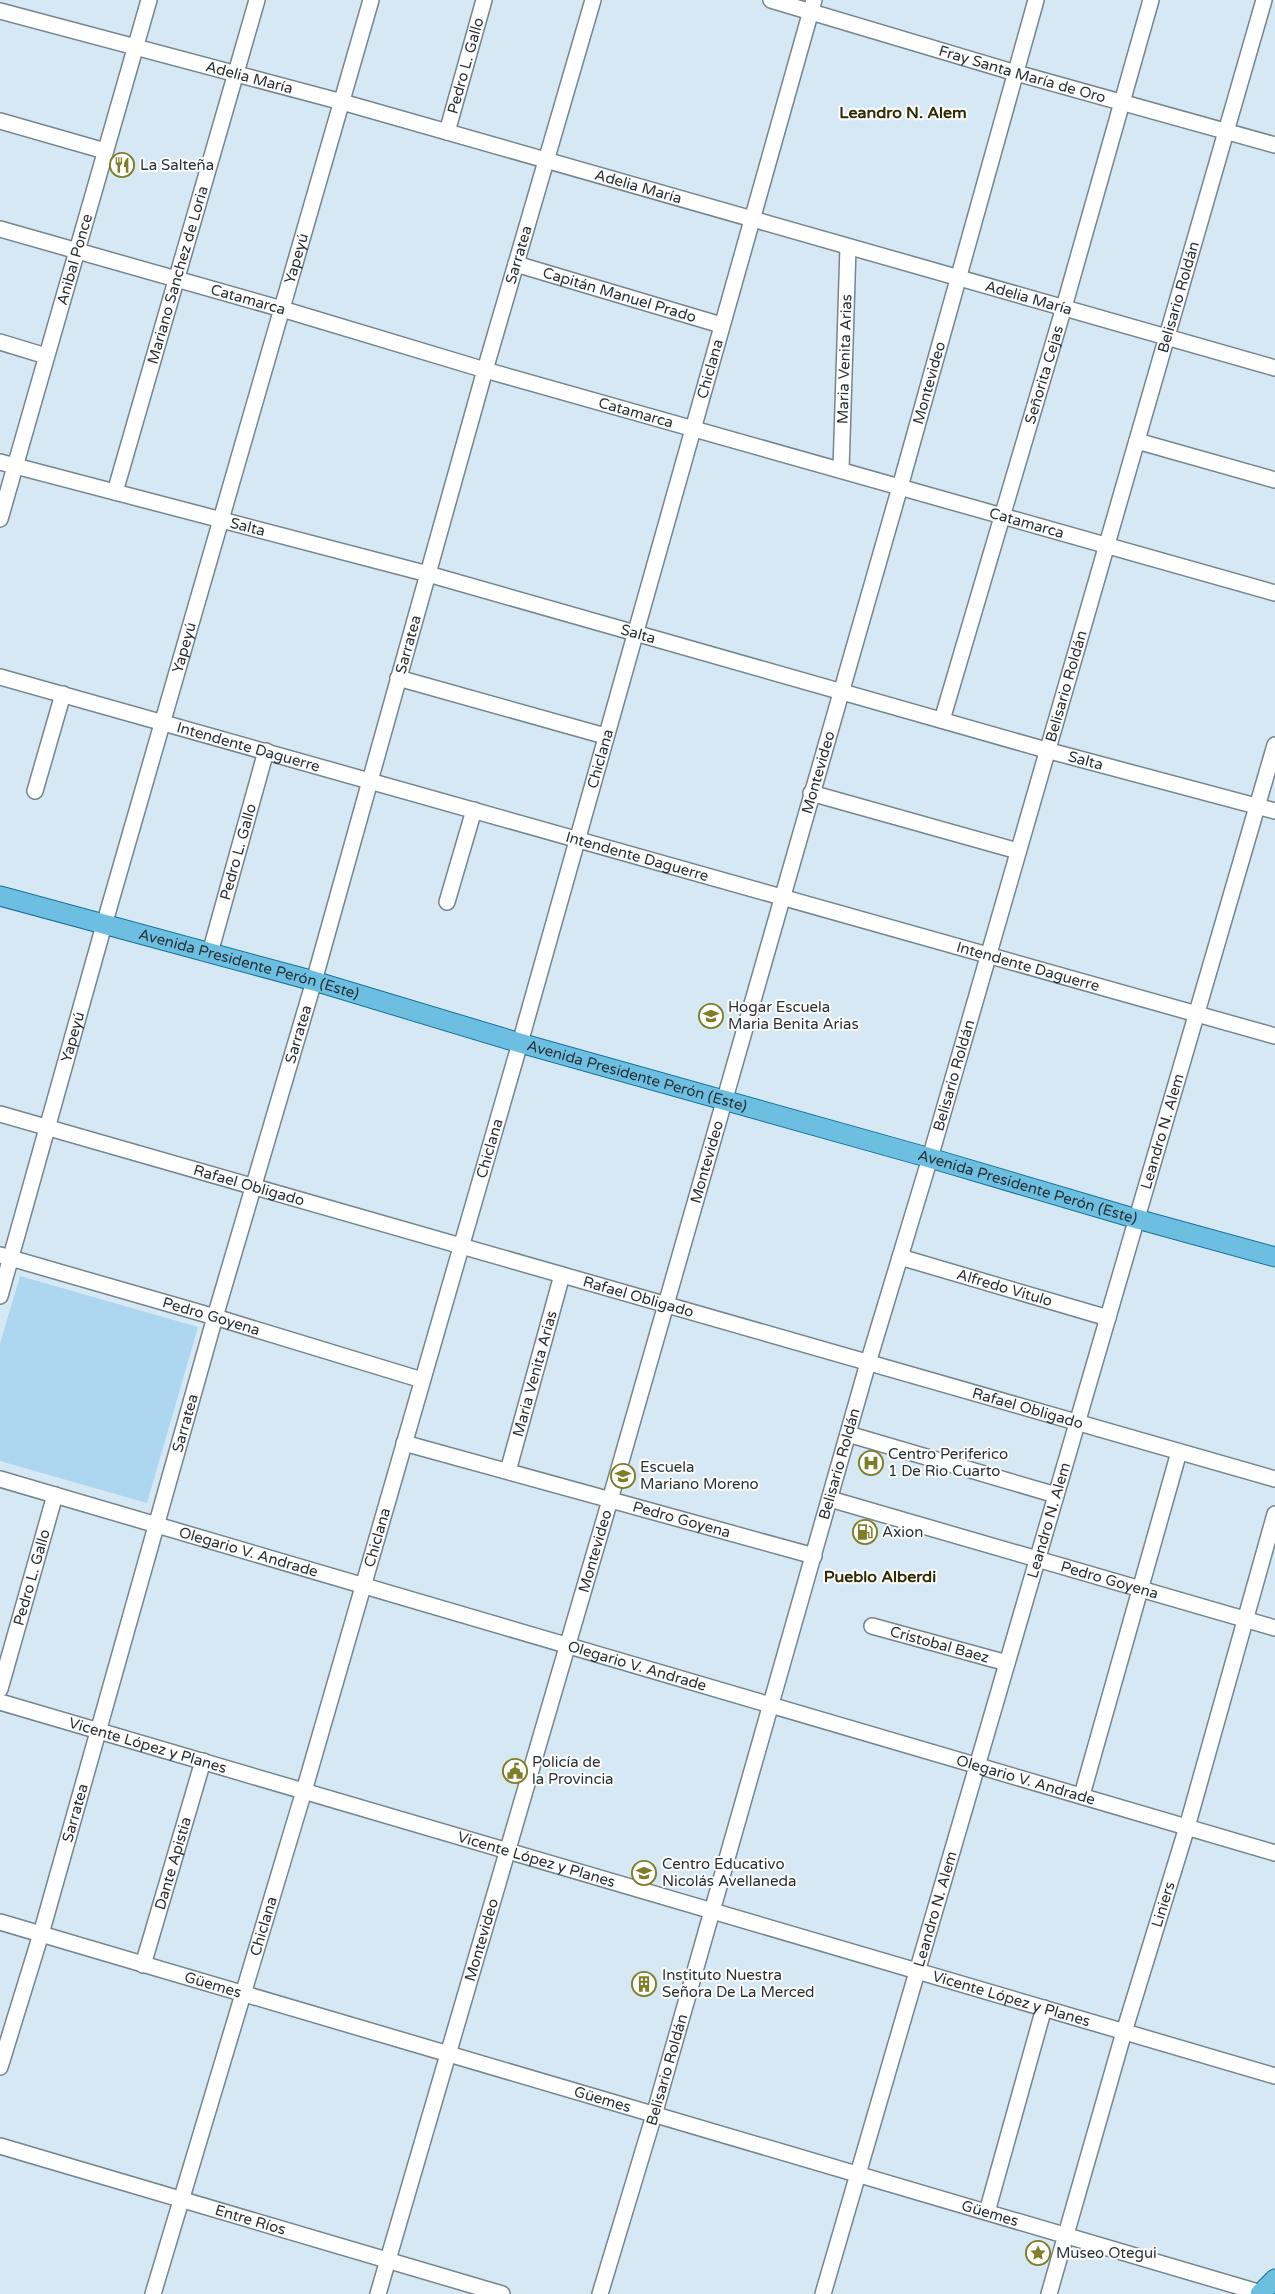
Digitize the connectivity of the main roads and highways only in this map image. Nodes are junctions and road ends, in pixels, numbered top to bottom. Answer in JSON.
{"nodes":[{"id":1,"x":0,"y":896,"type":"edge"},
{"id":2,"x":1275,"y":1257,"type":"edge"},
{"id":3,"x":1275,"y":2279,"type":"edge"},
{"id":4,"x":1261,"y":2293,"type":"edge"}],
"edges":[{"from":1,"to":2,"type":"main road","name":"Avenida Presidente Perón (Este)"},
{"from":3,"to":4,"type":"main road"}]}
